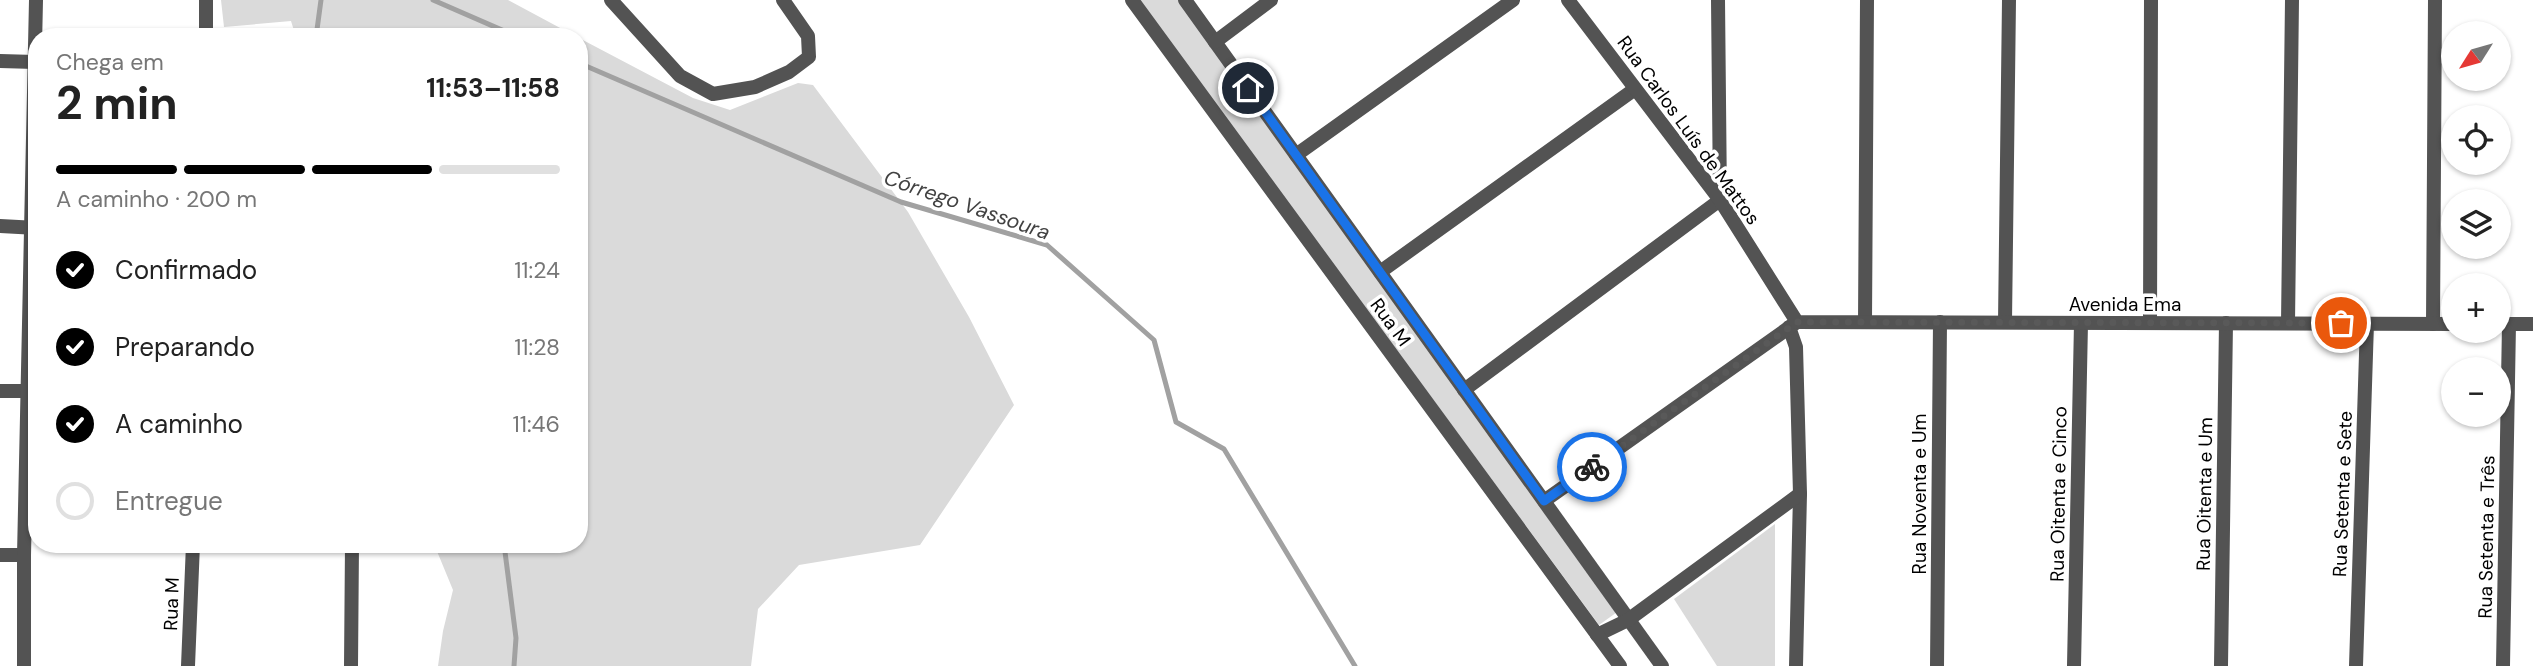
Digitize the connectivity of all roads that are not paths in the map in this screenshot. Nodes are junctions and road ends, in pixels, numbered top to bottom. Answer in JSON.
{"nodes":[{"id":1,"x":36,"y":0,"type":"edge"},
{"id":2,"x":206,"y":0,"type":"edge"},
{"id":3,"x":611,"y":0,"type":"edge"},
{"id":4,"x":783,"y":0,"type":"edge"},
{"id":5,"x":1132,"y":0,"type":"edge"},
{"id":6,"x":1185,"y":0,"type":"edge"},
{"id":7,"x":1271,"y":0,"type":"edge"},
{"id":8,"x":1513,"y":0,"type":"edge"},
{"id":9,"x":1568,"y":0,"type":"edge"},
{"id":10,"x":1718,"y":0,"type":"edge"},
{"id":11,"x":1867,"y":0,"type":"edge"},
{"id":12,"x":2009,"y":0,"type":"edge"},
{"id":13,"x":2151,"y":0,"type":"edge"},
{"id":14,"x":2292,"y":0,"type":"edge"},
{"id":15,"x":2435,"y":0,"type":"edge"},
{"id":16,"x":36,"y":28,"type":"edge"},
{"id":17,"x":206,"y":28,"type":"edge"},
{"id":18,"x":1215,"y":42,"type":"junction"},
{"id":19,"x":0,"y":61,"type":"edge"},
{"id":20,"x":28,"y":62,"type":"edge"},
{"id":21,"x":1635,"y":89,"type":"junction"},
{"id":22,"x":1296,"y":155,"type":"junction"},
{"id":23,"x":1720,"y":200,"type":"junction"},
{"id":24,"x":0,"y":226,"type":"edge"},
{"id":25,"x":28,"y":228,"type":"edge"},
{"id":26,"x":1380,"y":272,"type":"junction"},
{"id":27,"x":1865,"y":322,"type":"junction"},
{"id":28,"x":1940,"y":322,"type":"junction"},
{"id":29,"x":2005,"y":323,"type":"junction"},
{"id":30,"x":2081,"y":323,"type":"junction"},
{"id":31,"x":2150,"y":323,"type":"junction"},
{"id":32,"x":2226,"y":323,"type":"junction"},
{"id":33,"x":2288,"y":323,"type":"junction"},
{"id":34,"x":2367,"y":323,"type":"junction"},
{"id":35,"x":1793,"y":324,"type":"junction"},
{"id":36,"x":2433,"y":324,"type":"junction"},
{"id":37,"x":2441,"y":324,"type":"edge"},
{"id":38,"x":2511,"y":324,"type":"edge"},
{"id":39,"x":2533,"y":324,"type":"edge"},
{"id":40,"x":2504,"y":343,"type":"edge"},
{"id":41,"x":1464,"y":390,"type":"junction"},
{"id":42,"x":0,"y":391,"type":"edge"},
{"id":43,"x":28,"y":391,"type":"joint"},
{"id":44,"x":1800,"y":494,"type":"junction"},
{"id":45,"x":1544,"y":501,"type":"junction"},
{"id":46,"x":193,"y":553,"type":"edge"},
{"id":47,"x":352,"y":553,"type":"edge"},
{"id":48,"x":0,"y":555,"type":"edge"},
{"id":49,"x":24,"y":555,"type":"junction"},
{"id":50,"x":1628,"y":620,"type":"junction"},
{"id":51,"x":1597,"y":635,"type":"junction"},
{"id":52,"x":24,"y":666,"type":"edge"},
{"id":53,"x":188,"y":666,"type":"edge"},
{"id":54,"x":351,"y":666,"type":"edge"},
{"id":55,"x":1620,"y":666,"type":"edge"},
{"id":56,"x":1662,"y":666,"type":"edge"},
{"id":57,"x":1796,"y":666,"type":"edge"},
{"id":58,"x":1937,"y":666,"type":"edge"},
{"id":59,"x":2074,"y":666,"type":"edge"},
{"id":60,"x":2221,"y":666,"type":"edge"},
{"id":61,"x":2356,"y":666,"type":"edge"},
{"id":62,"x":2503,"y":666,"type":"edge"}],
"edges":[{"from":1,"to":16,"type":"street"},
{"from":2,"to":17,"type":"street"},
{"from":3,"to":4,"type":"street"},
{"from":5,"to":51,"type":"street","name":"Rua M"},
{"from":6,"to":18,"type":"street","name":"Rua M"},
{"from":7,"to":18,"type":"street"},
{"from":8,"to":22,"type":"street"},
{"from":9,"to":21,"type":"street","name":"Rua Carlos Luís de Mattos"},
{"from":10,"to":23,"type":"street"},
{"from":11,"to":27,"type":"street"},
{"from":12,"to":29,"type":"street"},
{"from":13,"to":31,"type":"street"},
{"from":14,"to":33,"type":"street"},
{"from":15,"to":36,"type":"street"},
{"from":18,"to":22,"type":"street","name":"Rua M"},
{"from":19,"to":20,"type":"street"},
{"from":21,"to":23,"type":"street","name":"Rua Carlos Luís de Mattos"},
{"from":21,"to":26,"type":"street"},
{"from":22,"to":26,"type":"street","name":"Rua M"},
{"from":23,"to":35,"type":"street","name":"Rua Carlos Luís de Mattos"},
{"from":23,"to":41,"type":"street"},
{"from":24,"to":25,"type":"street"},
{"from":26,"to":41,"type":"street","name":"Rua M"},
{"from":27,"to":28,"type":"street","name":"Avenida Ema"},
{"from":27,"to":35,"type":"street","name":"Avenida Ema"},
{"from":28,"to":29,"type":"street","name":"Avenida Ema"},
{"from":28,"to":58,"type":"street","name":"Rua Noventa e Um"},
{"from":29,"to":30,"type":"street","name":"Avenida Ema"},
{"from":30,"to":31,"type":"street","name":"Avenida Ema"},
{"from":30,"to":59,"type":"street","name":"Rua Oitenta e Cinco"},
{"from":31,"to":32,"type":"street","name":"Avenida Ema"},
{"from":32,"to":33,"type":"street","name":"Avenida Ema"},
{"from":32,"to":60,"type":"street","name":"Rua Oitenta e Um"},
{"from":33,"to":34,"type":"street","name":"Avenida Ema"},
{"from":34,"to":36,"type":"street","name":"Avenida Ema"},
{"from":34,"to":61,"type":"street","name":"Rua Setenta e Sete"},
{"from":35,"to":44,"type":"street","name":"Rua Carlos Luís de Mattos"},
{"from":35,"to":45,"type":"street"},
{"from":36,"to":37,"type":"street","name":"Avenida Ema"},
{"from":38,"to":39,"type":"street"},
{"from":40,"to":62,"type":"street","name":"Rua Setenta e Três"},
{"from":41,"to":45,"type":"street","name":"Rua M"},
{"from":42,"to":43,"type":"street"},
{"from":43,"to":49,"type":"street"},
{"from":44,"to":50,"type":"street"},
{"from":44,"to":57,"type":"street","name":"Rua Carlos Luís de Mattos"},
{"from":45,"to":50,"type":"street","name":"Rua M"},
{"from":46,"to":53,"type":"street","name":"Rua M"},
{"from":47,"to":54,"type":"street"},
{"from":48,"to":49,"type":"street"},
{"from":49,"to":52,"type":"street"},
{"from":50,"to":51,"type":"street"},
{"from":50,"to":56,"type":"street","name":"Rua M"},
{"from":51,"to":55,"type":"street","name":"Rua M"}]}
